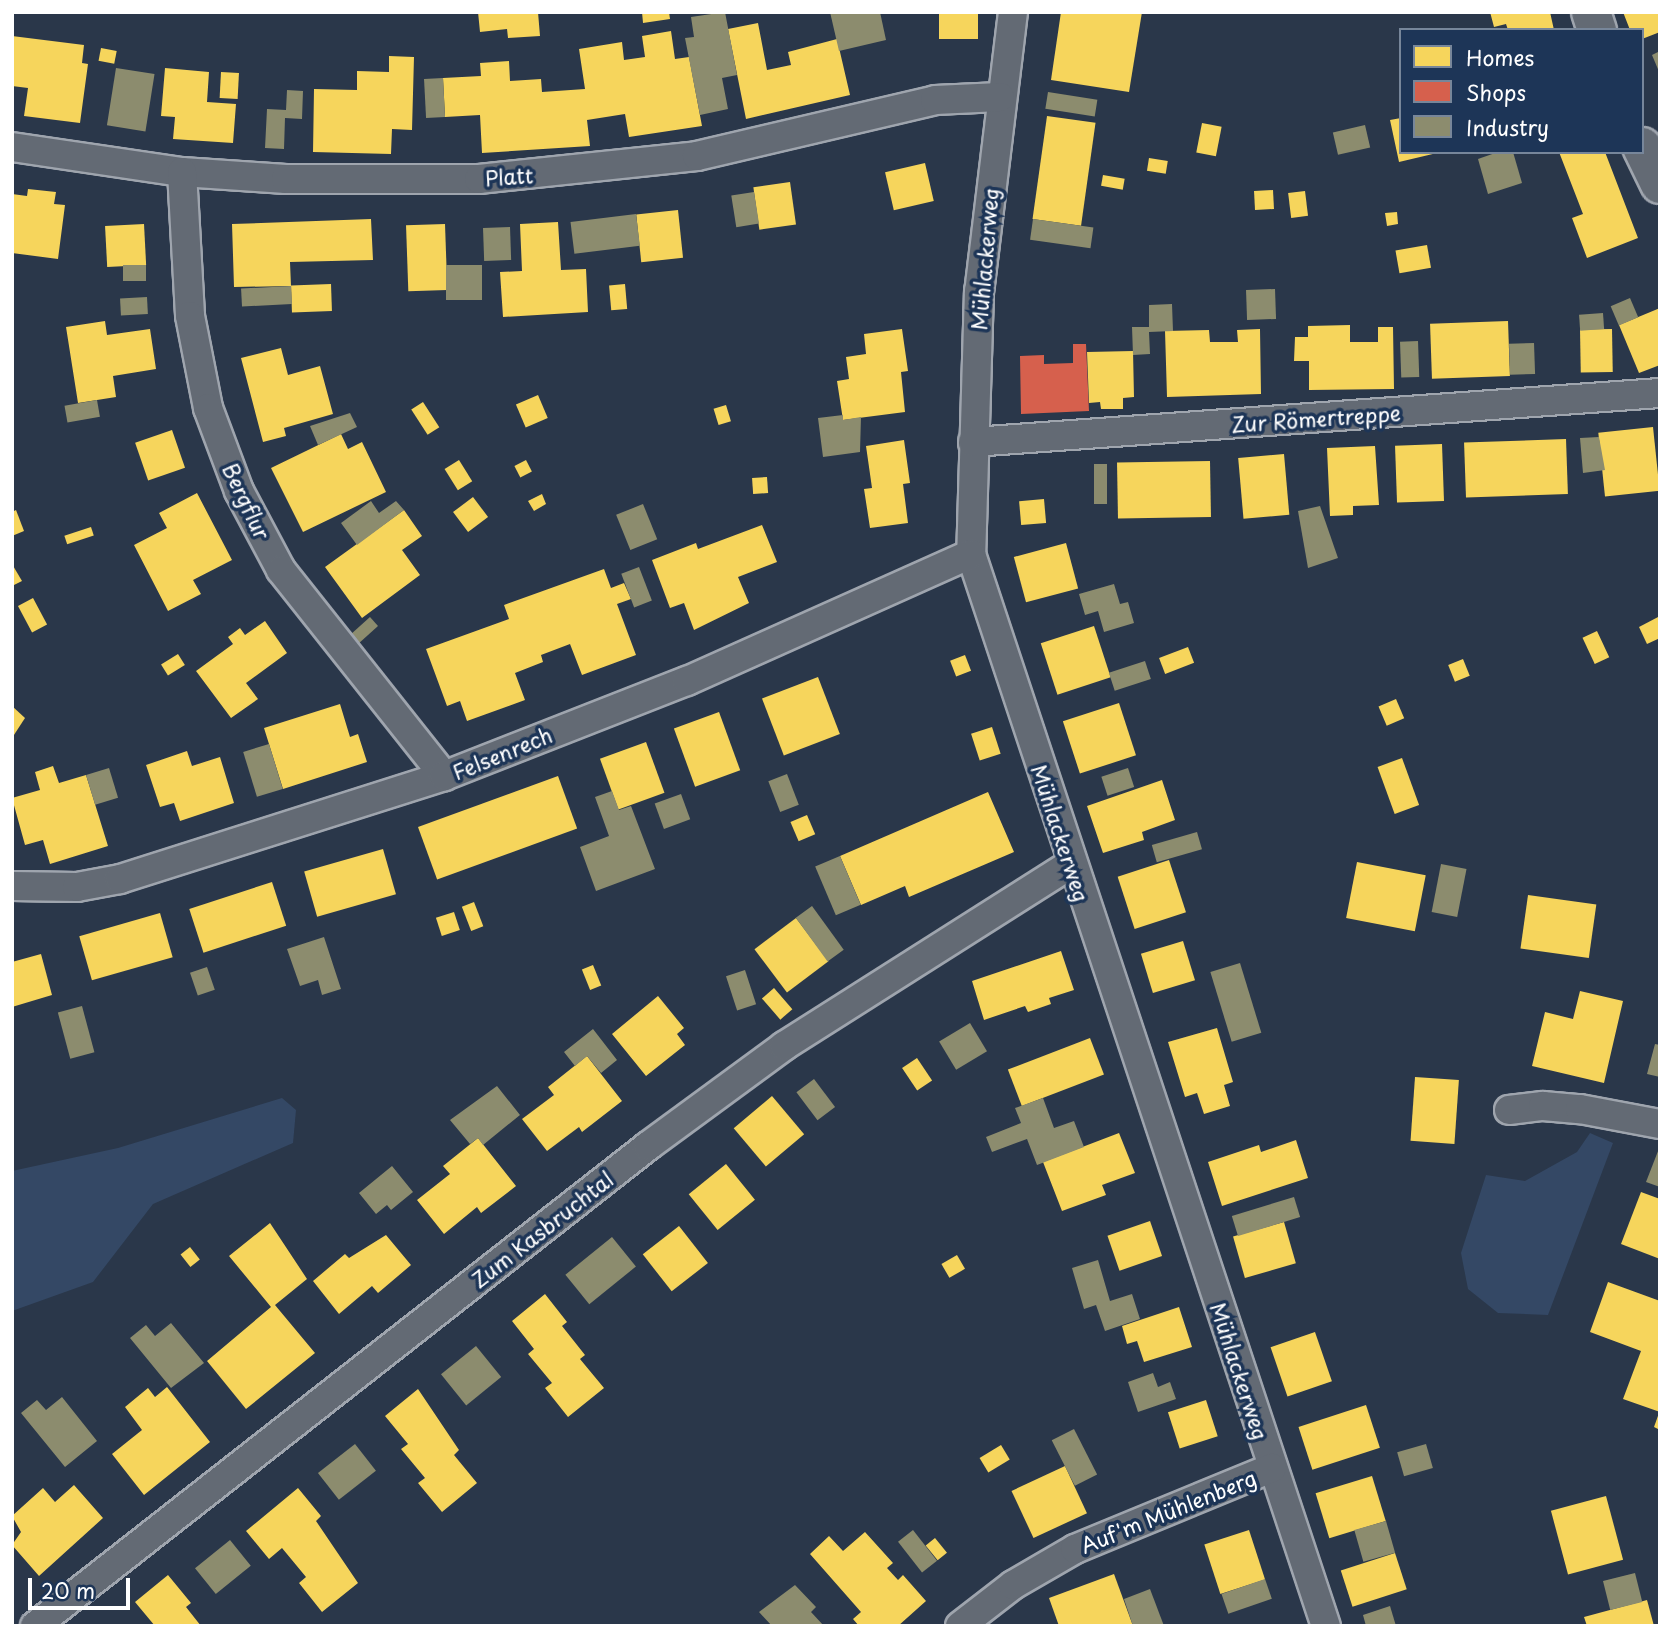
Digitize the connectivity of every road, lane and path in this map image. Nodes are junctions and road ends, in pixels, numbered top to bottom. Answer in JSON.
{"nodes":[{"id":1,"x":1013,"y":12,"type":"edge"},
{"id":2,"x":1000,"y":97,"type":"junction"},
{"id":3,"x":12,"y":147,"type":"edge"},
{"id":4,"x":1644,"y":151,"type":"edge"},
{"id":5,"x":182,"y":172,"type":"junction"},
{"id":6,"x":1660,"y":184,"type":"edge"},
{"id":7,"x":1660,"y":393,"type":"edge"},
{"id":8,"x":973,"y":442,"type":"junction"},
{"id":9,"x":971,"y":554,"type":"junction"},
{"id":10,"x":444,"y":776,"type":"junction"},
{"id":11,"x":1071,"y":864,"type":"junction"},
{"id":12,"x":16,"y":883,"type":"edge"},
{"id":13,"x":1508,"y":1110,"type":"dead end"},
{"id":14,"x":1660,"y":1124,"type":"edge"},
{"id":15,"x":1272,"y":1468,"type":"junction"},
{"id":16,"x":35,"y":1626,"type":"edge"},
{"id":17,"x":960,"y":1626,"type":"edge"},
{"id":18,"x":1326,"y":1626,"type":"edge"}],
"edges":[{"from":1,"to":2,"type":"street","name":"Mühlackerweg"},
{"from":2,"to":5,"type":"street","name":"Platt"},
{"from":2,"to":8,"type":"street","name":"Mühlackerweg"},
{"from":3,"to":5,"type":"street","name":"Platt"},
{"from":4,"to":6,"type":"street"},
{"from":5,"to":10,"type":"street","name":"Bergflur"},
{"from":7,"to":8,"type":"street","name":"Zur Römertreppe"},
{"from":8,"to":9,"type":"street","name":"Mühlackerweg"},
{"from":9,"to":10,"type":"street","name":"Felsenrech"},
{"from":9,"to":11,"type":"street","name":"Mühlackerweg"},
{"from":10,"to":12,"type":"street","name":"Felsenrech"},
{"from":11,"to":15,"type":"street","name":"Mühlackerweg"},
{"from":11,"to":16,"type":"street","name":"Zum Kasbruchtal"},
{"from":13,"to":14,"type":"street"},
{"from":15,"to":17,"type":"street","name":"Auf'm Mühlenberg"},
{"from":15,"to":18,"type":"street","name":"Mühlackerweg"}]}
